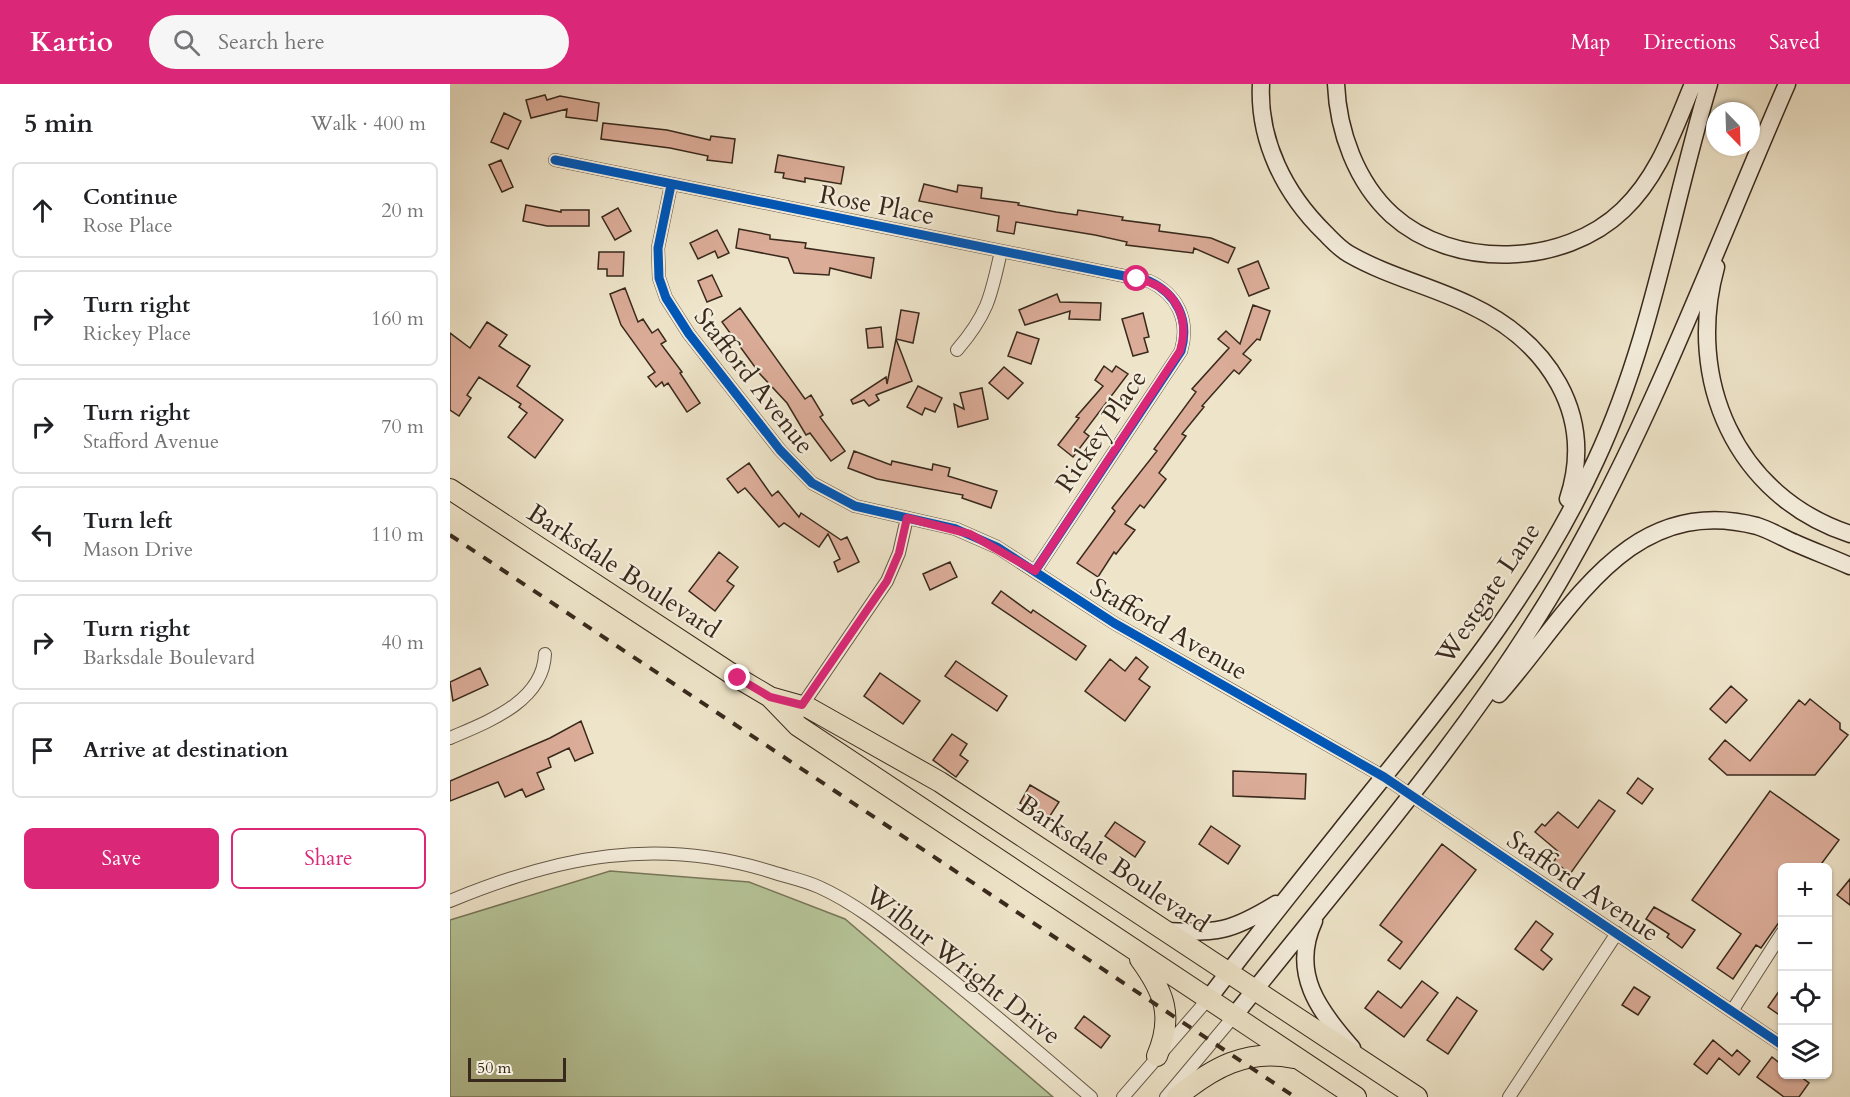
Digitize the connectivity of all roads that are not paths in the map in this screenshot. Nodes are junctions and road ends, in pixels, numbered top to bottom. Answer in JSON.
{"nodes":[{"id":1,"x":1261,"y":84,"type":"edge"},
{"id":2,"x":1336,"y":84,"type":"edge"},
{"id":3,"x":1692,"y":84,"type":"edge"},
{"id":4,"x":1709,"y":84,"type":"edge"},
{"id":5,"x":1787,"y":84,"type":"edge"},
{"id":6,"x":555,"y":160,"type":"dead end"},
{"id":7,"x":671,"y":185,"type":"junction"},
{"id":8,"x":1732,"y":210,"type":"junction"},
{"id":9,"x":1001,"y":251,"type":"junction"},
{"id":10,"x":1180,"y":310,"type":"joint"},
{"id":11,"x":957,"y":350,"type":"dead end"},
{"id":12,"x":450,"y":489,"type":"edge"},
{"id":13,"x":907,"y":518,"type":"junction"},
{"id":14,"x":1850,"y":534,"type":"edge"},
{"id":15,"x":1557,"y":538,"type":"junction"},
{"id":16,"x":1850,"y":566,"type":"edge"},
{"id":17,"x":1035,"y":571,"type":"junction"},
{"id":18,"x":545,"y":654,"type":"dead end"},
{"id":19,"x":797,"y":713,"type":"junction"},
{"id":20,"x":1463,"y":728,"type":"junction"},
{"id":21,"x":450,"y":738,"type":"edge"},
{"id":22,"x":1384,"y":777,"type":"junction"},
{"id":23,"x":1411,"y":794,"type":"junction"},
{"id":24,"x":1000,"y":821,"type":"junction"},
{"id":25,"x":982,"y":848,"type":"junction"},
{"id":26,"x":1287,"y":897,"type":"junction"},
{"id":27,"x":450,"y":901,"type":"edge"},
{"id":28,"x":1320,"y":907,"type":"junction"},
{"id":29,"x":1166,"y":931,"type":"junction"},
{"id":30,"x":1617,"y":933,"type":"junction"},
{"id":31,"x":1778,"y":939,"type":"edge"},
{"id":32,"x":1131,"y":947,"type":"junction"},
{"id":33,"x":1228,"y":973,"type":"junction"},
{"id":34,"x":1255,"y":990,"type":"junction"},
{"id":35,"x":1209,"y":998,"type":"junction"},
{"id":36,"x":1732,"y":1011,"type":"junction"},
{"id":37,"x":1234,"y":1016,"type":"junction"},
{"id":38,"x":1778,"y":1042,"type":"edge"},
{"id":39,"x":1157,"y":1056,"type":"junction"},
{"id":40,"x":1300,"y":1059,"type":"junction"},
{"id":41,"x":1362,"y":1060,"type":"junction"},
{"id":42,"x":1091,"y":1097,"type":"edge"},
{"id":43,"x":1123,"y":1097,"type":"edge"},
{"id":44,"x":1166,"y":1097,"type":"edge"},
{"id":45,"x":1177,"y":1097,"type":"edge"},
{"id":46,"x":1356,"y":1097,"type":"edge"},
{"id":47,"x":1417,"y":1097,"type":"edge"},
{"id":48,"x":1509,"y":1097,"type":"edge"}],
"edges":[{"from":1,"to":15,"type":"main road"},
{"from":2,"to":3,"type":"main road"},
{"from":4,"to":15,"type":"main road","name":"Westgate Lane"},
{"from":5,"to":8,"type":"main road","name":"Westgate Lane"},
{"from":6,"to":7,"type":"street","name":"Rose Place"},
{"from":7,"to":9,"type":"street","name":"Rose Place"},
{"from":7,"to":13,"type":"street","name":"Stafford Avenue"},
{"from":8,"to":14,"type":"main road"},
{"from":8,"to":20,"type":"main road","name":"Westgate Lane"},
{"from":9,"to":10,"type":"street","name":"Rose Place"},
{"from":9,"to":11,"type":"street"},
{"from":10,"to":17,"type":"street","name":"Rickey Place"},
{"from":12,"to":19,"type":"main road","name":"Barksdale Boulevard"},
{"from":13,"to":17,"type":"street","name":"Stafford Avenue"},
{"from":13,"to":19,"type":"street"},
{"from":15,"to":22,"type":"main road","name":"Westgate Lane"},
{"from":16,"to":20,"type":"main road"},
{"from":17,"to":22,"type":"street","name":"Stafford Avenue"},
{"from":18,"to":21,"type":"street"},
{"from":19,"to":24,"type":"main road","name":"Barksdale Boulevard"},
{"from":19,"to":25,"type":"main road","name":"Barksdale Boulevard"},
{"from":20,"to":23,"type":"main road","name":"Westgate Lane"},
{"from":22,"to":23,"type":"street","name":"Stafford Avenue"},
{"from":22,"to":26,"type":"main road","name":"Westgate Lane"},
{"from":23,"to":28,"type":"main road","name":"Westgate Lane"},
{"from":23,"to":30,"type":"street","name":"Stafford Avenue"},
{"from":24,"to":25,"type":"main road"},
{"from":24,"to":29,"type":"main road","name":"Barksdale Boulevard"},
{"from":25,"to":32,"type":"main road","name":"Barksdale Boulevard"},
{"from":26,"to":29,"type":"main road"},
{"from":26,"to":33,"type":"main road","name":"Westgate Lane"},
{"from":27,"to":42,"type":"street","name":"Wilbur Wright Drive"},
{"from":28,"to":34,"type":"main road","name":"Westgate Lane"},
{"from":28,"to":41,"type":"main road"},
{"from":29,"to":33,"type":"main road","name":"Barksdale Boulevard"},
{"from":30,"to":36,"type":"street","name":"Stafford Avenue"},
{"from":30,"to":48,"type":"street"},
{"from":31,"to":36,"type":"street"},
{"from":32,"to":35,"type":"main road","name":"Barksdale Boulevard"},
{"from":32,"to":39,"type":"main road"},
{"from":33,"to":34,"type":"main road","name":"Barksdale Boulevard"},
{"from":33,"to":35,"type":"main road","name":"Westgate Lane"},
{"from":34,"to":37,"type":"main road","name":"Westgate Lane"},
{"from":34,"to":41,"type":"main road","name":"Barksdale Boulevard"},
{"from":35,"to":37,"type":"main road","name":"Barksdale Boulevard"},
{"from":35,"to":39,"type":"street"},
{"from":36,"to":38,"type":"street","name":"Stafford Avenue"},
{"from":37,"to":40,"type":"main road","name":"Barksdale Boulevard"},
{"from":37,"to":44,"type":"street"},
{"from":39,"to":43,"type":"street"},
{"from":40,"to":45,"type":"main road"},
{"from":40,"to":46,"type":"main road","name":"Barksdale Boulevard"},
{"from":41,"to":47,"type":"main road","name":"Barksdale Boulevard"}]}
